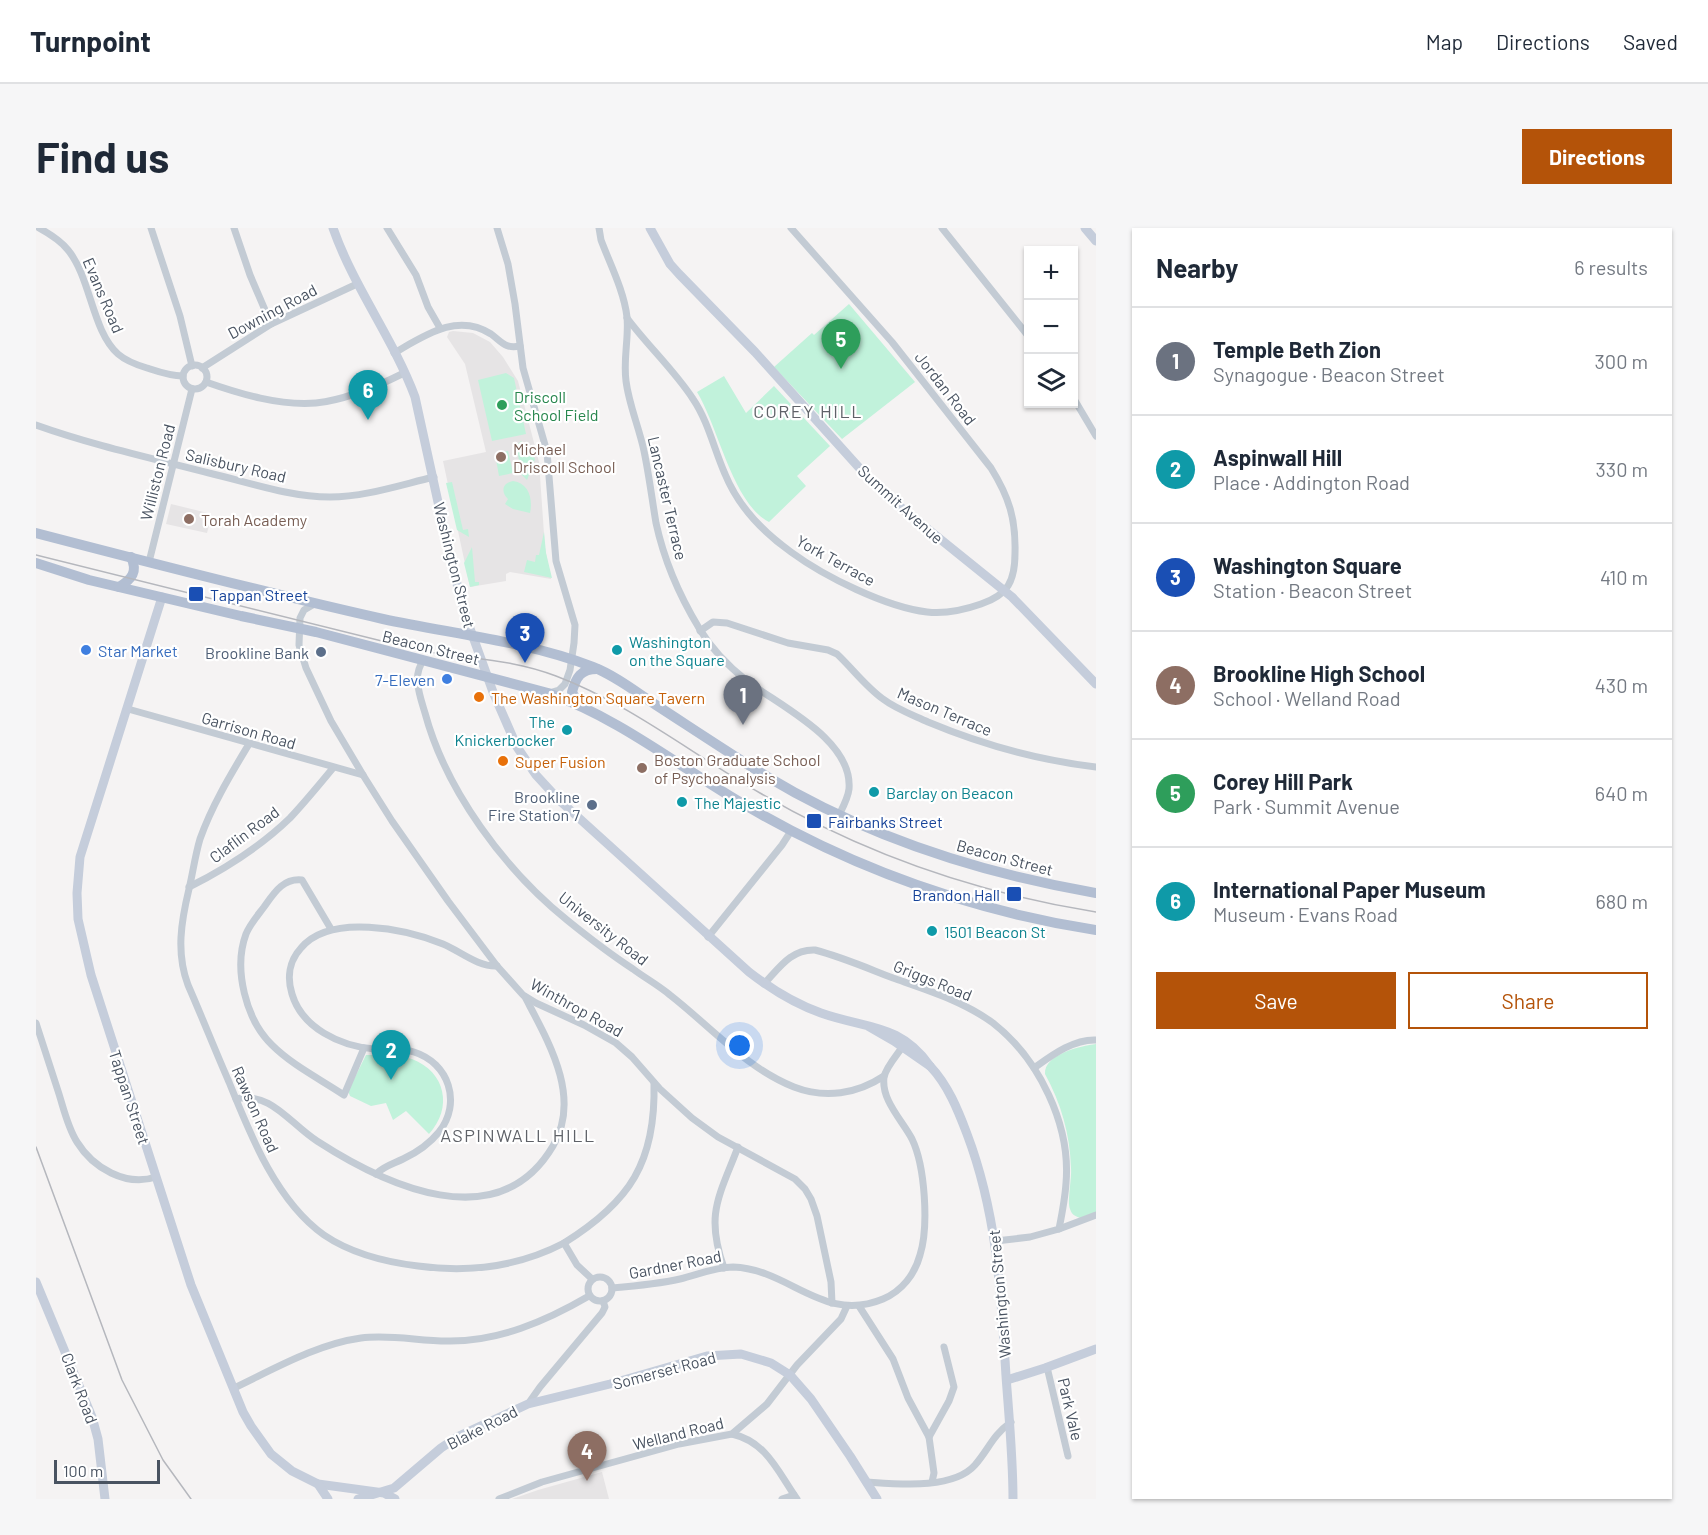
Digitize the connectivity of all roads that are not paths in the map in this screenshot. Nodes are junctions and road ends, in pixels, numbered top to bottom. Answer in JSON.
{"nodes":[{"id":1,"x":39,"y":228,"type":"edge"},
{"id":2,"x":151,"y":228,"type":"edge"},
{"id":3,"x":234,"y":228,"type":"edge"},
{"id":4,"x":333,"y":228,"type":"edge"},
{"id":5,"x":387,"y":228,"type":"edge"},
{"id":6,"x":497,"y":228,"type":"edge"},
{"id":7,"x":599,"y":228,"type":"edge"},
{"id":8,"x":650,"y":228,"type":"edge"},
{"id":9,"x":791,"y":228,"type":"edge"},
{"id":10,"x":942,"y":228,"type":"edge"},
{"id":11,"x":1086,"y":228,"type":"edge"},
{"id":12,"x":1096,"y":242,"type":"edge"},
{"id":13,"x":357,"y":284,"type":"junction"},
{"id":14,"x":627,"y":318,"type":"junction"},
{"id":15,"x":271,"y":324,"type":"junction"},
{"id":16,"x":440,"y":328,"type":"junction"},
{"id":17,"x":1024,"y":331,"type":"edge"},
{"id":18,"x":520,"y":346,"type":"junction"},
{"id":19,"x":394,"y":353,"type":"junction"},
{"id":20,"x":192,"y":366,"type":"junction"},
{"id":21,"x":202,"y":368,"type":"junction"},
{"id":22,"x":404,"y":373,"type":"junction"},
{"id":23,"x":183,"y":376,"type":"junction"},
{"id":24,"x":206,"y":382,"type":"junction"},
{"id":25,"x":192,"y":389,"type":"junction"},
{"id":26,"x":1078,"y":406,"type":"edge"},
{"id":27,"x":36,"y":425,"type":"edge"},
{"id":28,"x":1096,"y":436,"type":"edge"},
{"id":29,"x":172,"y":463,"type":"junction"},
{"id":30,"x":434,"y":477,"type":"junction"},
{"id":31,"x":36,"y":533,"type":"edge"},
{"id":32,"x":130,"y":557,"type":"junction"},
{"id":33,"x":149,"y":562,"type":"junction"},
{"id":34,"x":36,"y":563,"type":"edge"},
{"id":35,"x":119,"y":587,"type":"junction"},
{"id":36,"x":1004,"y":590,"type":"junction"},
{"id":37,"x":162,"y":597,"type":"junction"},
{"id":38,"x":316,"y":603,"type":"junction"},
{"id":39,"x":300,"y":628,"type":"junction"},
{"id":40,"x":700,"y":631,"type":"junction"},
{"id":41,"x":473,"y":636,"type":"junction"},
{"id":42,"x":572,"y":660,"type":"junction"},
{"id":43,"x":423,"y":661,"type":"junction"},
{"id":44,"x":597,"y":669,"type":"junction"},
{"id":45,"x":487,"y":677,"type":"junction"},
{"id":46,"x":1096,"y":684,"type":"edge"},
{"id":47,"x":548,"y":693,"type":"junction"},
{"id":48,"x":578,"y":704,"type":"junction"},
{"id":49,"x":128,"y":709,"type":"junction"},
{"id":50,"x":249,"y":744,"type":"junction"},
{"id":51,"x":1096,"y":767,"type":"edge"},
{"id":52,"x":333,"y":768,"type":"junction"},
{"id":53,"x":363,"y":776,"type":"junction"},
{"id":54,"x":839,"y":815,"type":"junction"},
{"id":55,"x":791,"y":831,"type":"junction"},
{"id":56,"x":189,"y":887,"type":"junction"},
{"id":57,"x":1096,"y":893,"type":"edge"},
{"id":58,"x":332,"y":929,"type":"junction"},
{"id":59,"x":1096,"y":930,"type":"edge"},
{"id":60,"x":708,"y":938,"type":"junction"},
{"id":61,"x":497,"y":966,"type":"junction"},
{"id":62,"x":764,"y":984,"type":"junction"},
{"id":63,"x":523,"y":995,"type":"junction"},
{"id":64,"x":36,"y":1023,"type":"edge"},
{"id":65,"x":868,"y":1026,"type":"junction"},
{"id":66,"x":1096,"y":1040,"type":"edge"},
{"id":67,"x":903,"y":1046,"type":"junction"},
{"id":68,"x":364,"y":1048,"type":"junction"},
{"id":69,"x":930,"y":1066,"type":"junction"},
{"id":70,"x":1034,"y":1068,"type":"junction"},
{"id":71,"x":884,"y":1076,"type":"junction"},
{"id":72,"x":654,"y":1083,"type":"junction"},
{"id":73,"x":236,"y":1099,"type":"junction"},
{"id":74,"x":738,"y":1148,"type":"junction"},
{"id":75,"x":376,"y":1174,"type":"junction"},
{"id":76,"x":156,"y":1177,"type":"junction"},
{"id":77,"x":1096,"y":1215,"type":"edge"},
{"id":78,"x":1059,"y":1229,"type":"junction"},
{"id":79,"x":996,"y":1241,"type":"junction"},
{"id":80,"x":564,"y":1244,"type":"junction"},
{"id":81,"x":724,"y":1268,"type":"junction"},
{"id":82,"x":592,"y":1279,"type":"junction"},
{"id":83,"x":36,"y":1282,"type":"edge"},
{"id":84,"x":612,"y":1288,"type":"junction"},
{"id":85,"x":589,"y":1296,"type":"junction"},
{"id":86,"x":603,"y":1301,"type":"junction"},
{"id":87,"x":832,"y":1304,"type":"junction"},
{"id":88,"x":847,"y":1306,"type":"junction"},
{"id":89,"x":859,"y":1306,"type":"junction"},
{"id":90,"x":944,"y":1347,"type":"dead end"},
{"id":91,"x":1096,"y":1349,"type":"edge"},
{"id":92,"x":1047,"y":1367,"type":"junction"},
{"id":93,"x":790,"y":1375,"type":"junction"},
{"id":94,"x":1006,"y":1380,"type":"junction"},
{"id":95,"x":234,"y":1388,"type":"junction"},
{"id":96,"x":528,"y":1404,"type":"junction"},
{"id":97,"x":1011,"y":1422,"type":"junction"},
{"id":98,"x":732,"y":1434,"type":"junction"},
{"id":99,"x":929,"y":1437,"type":"junction"},
{"id":100,"x":1068,"y":1456,"type":"dead end"},
{"id":101,"x":867,"y":1482,"type":"junction"},
{"id":102,"x":932,"y":1482,"type":"junction"},
{"id":103,"x":318,"y":1484,"type":"junction"},
{"id":104,"x":377,"y":1492,"type":"junction"},
{"id":105,"x":795,"y":1497,"type":"edge"},
{"id":106,"x":105,"y":1499,"type":"edge"},
{"id":107,"x":328,"y":1499,"type":"edge"},
{"id":108,"x":358,"y":1499,"type":"edge"},
{"id":109,"x":395,"y":1499,"type":"edge"},
{"id":110,"x":499,"y":1499,"type":"edge"},
{"id":111,"x":782,"y":1499,"type":"edge"},
{"id":112,"x":877,"y":1499,"type":"edge"},
{"id":113,"x":1013,"y":1499,"type":"edge"}],
"edges":[{"from":1,"to":23,"type":"street","name":"Evans Road"},
{"from":2,"to":20,"type":"street"},
{"from":3,"to":15,"type":"street"},
{"from":4,"to":13,"type":"street","name":"Washington Street"},
{"from":5,"to":16,"type":"street"},
{"from":6,"to":18,"type":"street"},
{"from":7,"to":14,"type":"street","name":"Lancaster Terrace"},
{"from":8,"to":36,"type":"street","name":"Summit Avenue"},
{"from":9,"to":36,"type":"street","name":"Jordan Road"},
{"from":10,"to":17,"type":"street"},
{"from":11,"to":12,"type":"street"},
{"from":13,"to":15,"type":"street","name":"Downing Road"},
{"from":13,"to":19,"type":"street","name":"Washington Street"},
{"from":14,"to":36,"type":"street","name":"York Terrace"},
{"from":14,"to":40,"type":"street","name":"Lancaster Terrace"},
{"from":15,"to":21,"type":"street","name":"Downing Road"},
{"from":16,"to":18,"type":"street"},
{"from":16,"to":19,"type":"street"},
{"from":18,"to":42,"type":"street"},
{"from":19,"to":22,"type":"street","name":"Washington Street"},
{"from":20,"to":21,"type":"street"},
{"from":20,"to":23,"type":"street"},
{"from":21,"to":24,"type":"street"},
{"from":22,"to":24,"type":"street"},
{"from":22,"to":30,"type":"street","name":"Washington Street"},
{"from":23,"to":25,"type":"street"},
{"from":24,"to":25,"type":"street"},
{"from":25,"to":29,"type":"street","name":"Williston Road"},
{"from":26,"to":28,"type":"street"},
{"from":27,"to":29,"type":"street","name":"Salisbury Road"},
{"from":29,"to":30,"type":"street","name":"Salisbury Road"},
{"from":29,"to":33,"type":"street","name":"Williston Road"},
{"from":30,"to":41,"type":"street","name":"Washington Street"},
{"from":31,"to":32,"type":"main road","name":"Beacon Street"},
{"from":32,"to":33,"type":"main road","name":"Beacon Street"},
{"from":32,"to":35,"type":"main road"},
{"from":33,"to":38,"type":"main road","name":"Beacon Street"},
{"from":34,"to":35,"type":"main road","name":"Beacon Street"},
{"from":35,"to":37,"type":"main road","name":"Beacon Street"},
{"from":36,"to":46,"type":"street","name":"Summit Avenue"},
{"from":37,"to":39,"type":"main road","name":"Beacon Street"},
{"from":37,"to":49,"type":"street","name":"Tappan Street"},
{"from":38,"to":39,"type":"street"},
{"from":38,"to":41,"type":"main road","name":"Beacon Street"},
{"from":39,"to":43,"type":"main road","name":"Beacon Street"},
{"from":39,"to":53,"type":"street","name":"Winthrop Road"},
{"from":40,"to":51,"type":"street","name":"Mason Terrace"},
{"from":40,"to":54,"type":"street","name":"Lancaster Terrace"},
{"from":41,"to":42,"type":"main road","name":"Beacon Street"},
{"from":41,"to":45,"type":"street","name":"Washington Street"},
{"from":42,"to":44,"type":"main road","name":"Beacon Street"},
{"from":42,"to":47,"type":"street"},
{"from":43,"to":45,"type":"main road","name":"Beacon Street"},
{"from":43,"to":71,"type":"street","name":"University Road"},
{"from":44,"to":48,"type":"main road"},
{"from":44,"to":54,"type":"main road","name":"Beacon Street"},
{"from":45,"to":47,"type":"main road","name":"Beacon Street"},
{"from":45,"to":60,"type":"street","name":"Washington Street"},
{"from":47,"to":48,"type":"main road","name":"Beacon Street"},
{"from":48,"to":55,"type":"main road","name":"Beacon Street"},
{"from":49,"to":50,"type":"street","name":"Garrison Road"},
{"from":49,"to":76,"type":"street","name":"Tappan Street"},
{"from":50,"to":52,"type":"street","name":"Garrison Road"},
{"from":50,"to":56,"type":"street","name":"Rawson Road"},
{"from":52,"to":53,"type":"street","name":"Garrison Road"},
{"from":52,"to":56,"type":"street","name":"Claflin Road"},
{"from":53,"to":61,"type":"street","name":"Winthrop Road"},
{"from":54,"to":57,"type":"main road","name":"Beacon Street"},
{"from":55,"to":59,"type":"main road","name":"Beacon Street"},
{"from":55,"to":60,"type":"street"},
{"from":56,"to":73,"type":"street","name":"Rawson Road"},
{"from":58,"to":61,"type":"street"},
{"from":58,"to":68,"type":"street"},
{"from":58,"to":68,"type":"street"},
{"from":60,"to":62,"type":"street","name":"Washington Street"},
{"from":61,"to":63,"type":"street","name":"Winthrop Road"},
{"from":62,"to":65,"type":"street","name":"Washington Street"},
{"from":62,"to":70,"type":"street","name":"Griggs Road"},
{"from":63,"to":72,"type":"street","name":"Winthrop Road"},
{"from":63,"to":75,"type":"street"},
{"from":64,"to":76,"type":"street"},
{"from":65,"to":67,"type":"street","name":"Washington Street"},
{"from":65,"to":69,"type":"street","name":"Washington Street"},
{"from":66,"to":70,"type":"street"},
{"from":67,"to":69,"type":"street","name":"Washington Street"},
{"from":67,"to":71,"type":"street"},
{"from":68,"to":75,"type":"street"},
{"from":69,"to":79,"type":"street","name":"Washington Street"},
{"from":70,"to":78,"type":"street","name":"Griggs Road"},
{"from":71,"to":89,"type":"street","name":"Gardner Road"},
{"from":72,"to":74,"type":"street","name":"Winthrop Road"},
{"from":72,"to":80,"type":"street","name":"Rawson Road"},
{"from":73,"to":75,"type":"street"},
{"from":73,"to":80,"type":"street","name":"Rawson Road"},
{"from":74,"to":81,"type":"street"},
{"from":74,"to":87,"type":"street","name":"Winthrop Road"},
{"from":76,"to":95,"type":"street","name":"Tappan Street"},
{"from":77,"to":78,"type":"street"},
{"from":78,"to":79,"type":"street"},
{"from":79,"to":94,"type":"street","name":"Washington Street"},
{"from":80,"to":82,"type":"street"},
{"from":81,"to":84,"type":"street","name":"Gardner Road"},
{"from":81,"to":87,"type":"street","name":"Gardner Road"},
{"from":82,"to":84,"type":"street"},
{"from":82,"to":85,"type":"street"},
{"from":83,"to":106,"type":"street","name":"Clark Road"},
{"from":84,"to":86,"type":"street"},
{"from":85,"to":86,"type":"street"},
{"from":85,"to":95,"type":"street"},
{"from":86,"to":96,"type":"street","name":"Blake Road"},
{"from":87,"to":88,"type":"street","name":"Gardner Road"},
{"from":88,"to":89,"type":"street","name":"Gardner Road"},
{"from":88,"to":93,"type":"street","name":"Welland Road"},
{"from":89,"to":99,"type":"street"},
{"from":90,"to":99,"type":"street"},
{"from":91,"to":92,"type":"street"},
{"from":92,"to":94,"type":"street"},
{"from":92,"to":100,"type":"street","name":"Park Vale"},
{"from":93,"to":96,"type":"street","name":"Somerset Road"},
{"from":93,"to":98,"type":"street","name":"Welland Road"},
{"from":93,"to":101,"type":"street","name":"Somerset Road"},
{"from":94,"to":97,"type":"street","name":"Washington Street"},
{"from":95,"to":103,"type":"street","name":"Tappan Street"},
{"from":96,"to":104,"type":"street","name":"Blake Road"},
{"from":97,"to":102,"type":"street"},
{"from":97,"to":113,"type":"street","name":"Washington Street"},
{"from":98,"to":105,"type":"street"},
{"from":98,"to":110,"type":"street","name":"Welland Road"},
{"from":99,"to":102,"type":"street"},
{"from":101,"to":102,"type":"street"},
{"from":101,"to":112,"type":"street","name":"Somerset Road"},
{"from":103,"to":104,"type":"street","name":"Tappan Street"},
{"from":103,"to":107,"type":"street"},
{"from":104,"to":108,"type":"street","name":"Blake Road"},
{"from":104,"to":109,"type":"street","name":"Tappan Street"},
{"from":105,"to":111,"type":"street"}]}
